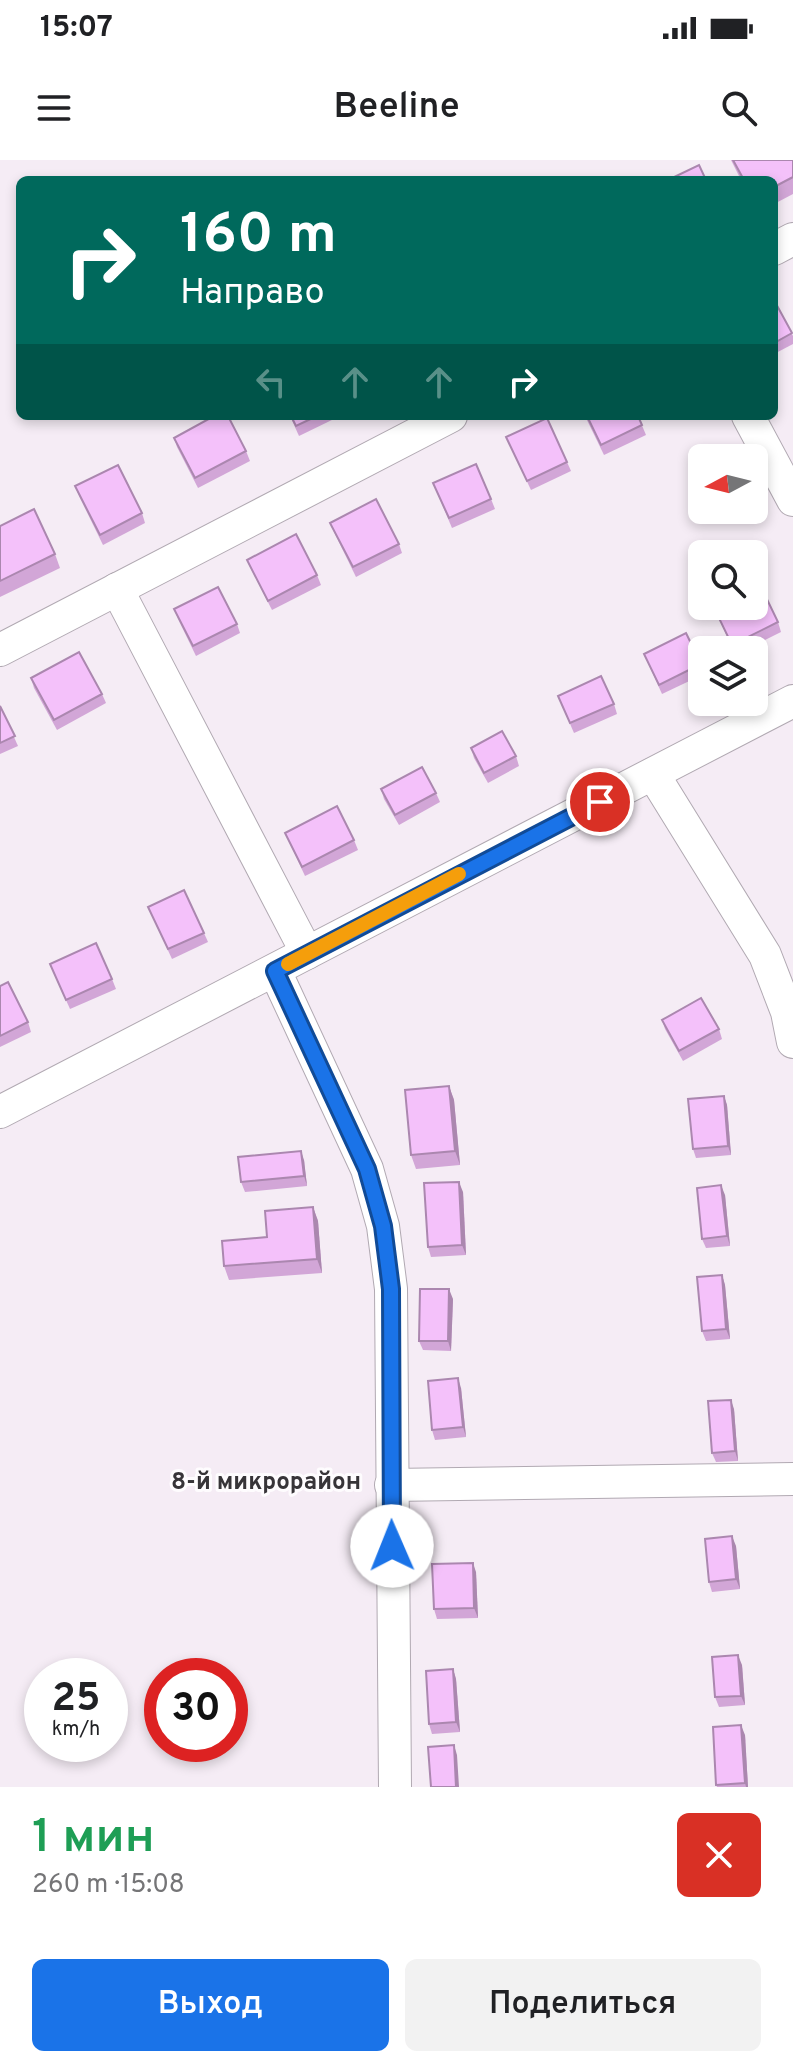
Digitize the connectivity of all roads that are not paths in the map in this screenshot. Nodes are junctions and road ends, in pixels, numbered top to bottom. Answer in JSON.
{"nodes":[{"id":1,"x":443,"y":420,"type":"edge"},
{"id":2,"x":750,"y":420,"type":"edge"},
{"id":3,"x":793,"y":500,"type":"edge"},
{"id":4,"x":117,"y":589,"type":"junction"},
{"id":5,"x":0,"y":650,"type":"edge"},
{"id":6,"x":793,"y":701,"type":"edge"},
{"id":7,"x":653,"y":774,"type":"junction"},
{"id":8,"x":307,"y":953,"type":"junction"},
{"id":9,"x":275,"y":971,"type":"junction"},
{"id":10,"x":793,"y":1042,"type":"edge"},
{"id":11,"x":0,"y":1112,"type":"edge"},
{"id":12,"x":793,"y":1479,"type":"edge"},
{"id":13,"x":391,"y":1485,"type":"junction"},
{"id":14,"x":395,"y":1787,"type":"edge"}],
"edges":[{"from":1,"to":4,"type":"street"},
{"from":2,"to":3,"type":"street"},
{"from":4,"to":5,"type":"street"},
{"from":4,"to":8,"type":"street"},
{"from":6,"to":7,"type":"street"},
{"from":7,"to":8,"type":"street"},
{"from":7,"to":10,"type":"street"},
{"from":8,"to":9,"type":"street"},
{"from":9,"to":11,"type":"street"},
{"from":9,"to":13,"type":"street"},
{"from":12,"to":13,"type":"street"},
{"from":13,"to":14,"type":"street"}]}
